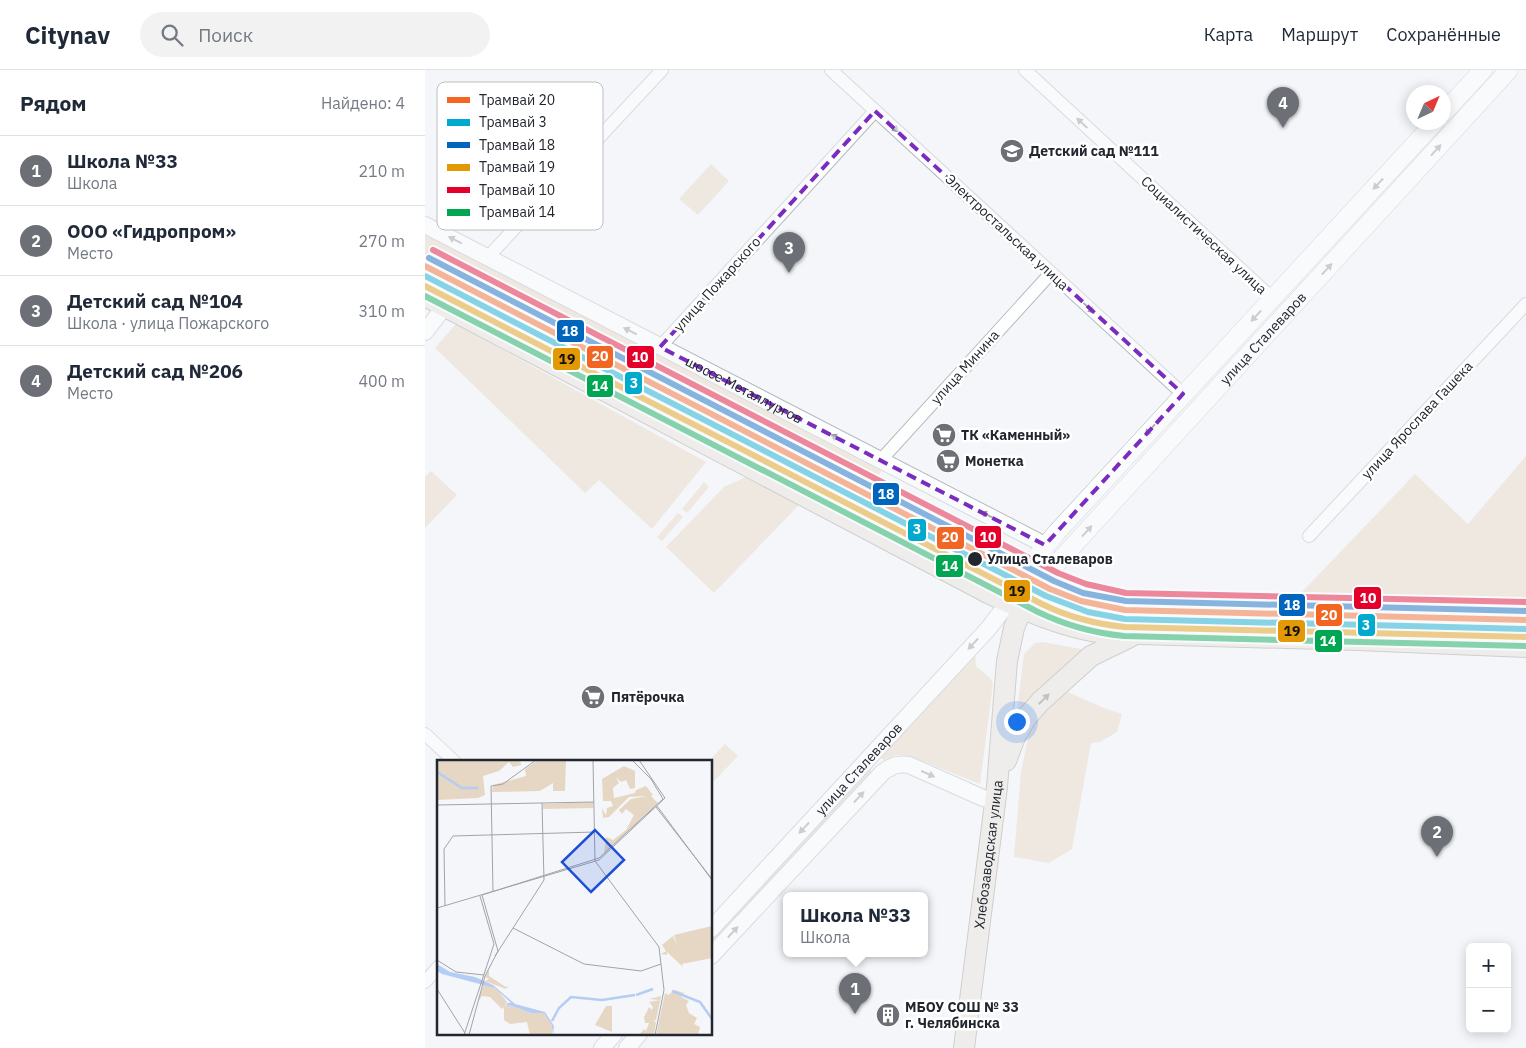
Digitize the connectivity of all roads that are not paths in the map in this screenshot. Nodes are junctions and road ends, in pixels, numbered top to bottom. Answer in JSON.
{"nodes":[{"id":1,"x":662,"y":70,"type":"edge"},
{"id":2,"x":831,"y":70,"type":"edge"},
{"id":3,"x":1025,"y":70,"type":"edge"},
{"id":4,"x":1509,"y":70,"type":"edge"},
{"id":5,"x":1472,"y":74,"type":"edge"},
{"id":6,"x":1487,"y":94,"type":"junction"},
{"id":7,"x":1451,"y":102,"type":"edge"},
{"id":8,"x":875,"y":111,"type":"junction"},
{"id":9,"x":1428,"y":130,"type":"edge"},
{"id":10,"x":603,"y":133,"type":"edge"},
{"id":11,"x":425,"y":224,"type":"edge"},
{"id":12,"x":513,"y":230,"type":"edge"},
{"id":13,"x":488,"y":257,"type":"junction"},
{"id":14,"x":1051,"y":273,"type":"junction"},
{"id":15,"x":425,"y":296,"type":"edge"},
{"id":16,"x":1272,"y":298,"type":"junction"},
{"id":17,"x":1526,"y":304,"type":"edge"},
{"id":18,"x":445,"y":306,"type":"junction"},
{"id":19,"x":425,"y":332,"type":"edge"},
{"id":20,"x":660,"y":347,"type":"junction"},
{"id":21,"x":1183,"y":394,"type":"junction"},
{"id":22,"x":1199,"y":409,"type":"junction"},
{"id":23,"x":880,"y":461,"type":"junction"},
{"id":24,"x":1309,"y":536,"type":"dead end"},
{"id":25,"x":1045,"y":546,"type":"junction"},
{"id":26,"x":1061,"y":559,"type":"junction"},
{"id":27,"x":1011,"y":606,"type":"junction"},
{"id":28,"x":1137,"y":634,"type":"junction"},
{"id":29,"x":1526,"y":647,"type":"edge"},
{"id":30,"x":425,"y":734,"type":"edge"},
{"id":31,"x":873,"y":753,"type":"junction"},
{"id":32,"x":453,"y":760,"type":"edge"},
{"id":33,"x":883,"y":772,"type":"junction"},
{"id":34,"x":997,"y":794,"type":"junction"},
{"id":35,"x":713,"y":927,"type":"edge"},
{"id":36,"x":713,"y":954,"type":"edge"},
{"id":37,"x":437,"y":968,"type":"edge"},
{"id":38,"x":425,"y":982,"type":"edge"},
{"id":39,"x":612,"y":1036,"type":"edge"},
{"id":40,"x":637,"y":1036,"type":"edge"},
{"id":41,"x":602,"y":1048,"type":"edge"},
{"id":42,"x":627,"y":1048,"type":"edge"},
{"id":43,"x":964,"y":1048,"type":"edge"}],
"edges":[{"from":1,"to":10,"type":"street"},
{"from":2,"to":8,"type":"street","name":"Электростальская улица"},
{"from":16,"to":3,"type":"street","name":"Социалистическая улица","one_way":true},
{"from":4,"to":6,"type":"main road","name":"улица Сталеваров"},
{"from":5,"to":6,"type":"main road"},
{"from":5,"to":7,"type":"main road"},
{"from":22,"to":6,"type":"main road","name":"улица Сталеваров","one_way":true},
{"from":8,"to":14,"type":"street","name":"Электростальская улица","one_way":true},
{"from":8,"to":20,"type":"street","name":"улица Пожарского"},
{"from":9,"to":16,"type":"main road","name":"улица Сталеваров","one_way":true},
{"from":13,"to":11,"type":"street","name":"шоссе Металлургов","one_way":true},
{"from":12,"to":13,"type":"street"},
{"from":20,"to":13,"type":"street","name":"шоссе Металлургов","one_way":true},
{"from":14,"to":21,"type":"street","name":"Электростальская улица","one_way":true},
{"from":14,"to":23,"type":"street","name":"улица Минина"},
{"from":15,"to":18,"type":"main road"},
{"from":16,"to":21,"type":"main road","name":"улица Сталеваров","one_way":true},
{"from":17,"to":24,"type":"street","name":"улица Ярослава Гашека"},
{"from":18,"to":19,"type":"street"},
{"from":18,"to":27,"type":"main road"},
{"from":23,"to":20,"type":"street","name":"шоссе Металлургов","one_way":true},
{"from":21,"to":22,"type":"main road"},
{"from":21,"to":25,"type":"main road","name":"улица Сталеваров","one_way":true},
{"from":26,"to":22,"type":"main road","name":"улица Сталеваров","one_way":true},
{"from":25,"to":23,"type":"street","name":"шоссе Металлургов","one_way":true},
{"from":25,"to":26,"type":"main road","name":"шоссе Металлургов"},
{"from":25,"to":27,"type":"main road","name":"улица Сталеваров"},
{"from":26,"to":27,"type":"main road","name":"улица Сталеваров"},
{"from":27,"to":28,"type":"main road"},
{"from":27,"to":31,"type":"street","name":"улица Сталеваров","one_way":true},
{"from":27,"to":34,"type":"main road","name":"Хлебозаводская улица"},
{"from":28,"to":29,"type":"main road"},
{"from":34,"to":28,"type":"main road","one_way":true},
{"from":30,"to":32,"type":"street"},
{"from":31,"to":33,"type":"street"},
{"from":31,"to":35,"type":"street","name":"улица Сталеваров","one_way":true},
{"from":33,"to":34,"type":"street","one_way":true},
{"from":36,"to":33,"type":"street","name":"улица Сталеваров","one_way":true},
{"from":34,"to":43,"type":"main road","name":"Хлебозаводская улица"},
{"from":37,"to":38,"type":"street"},
{"from":39,"to":41,"type":"street"},
{"from":40,"to":42,"type":"street"}]}
